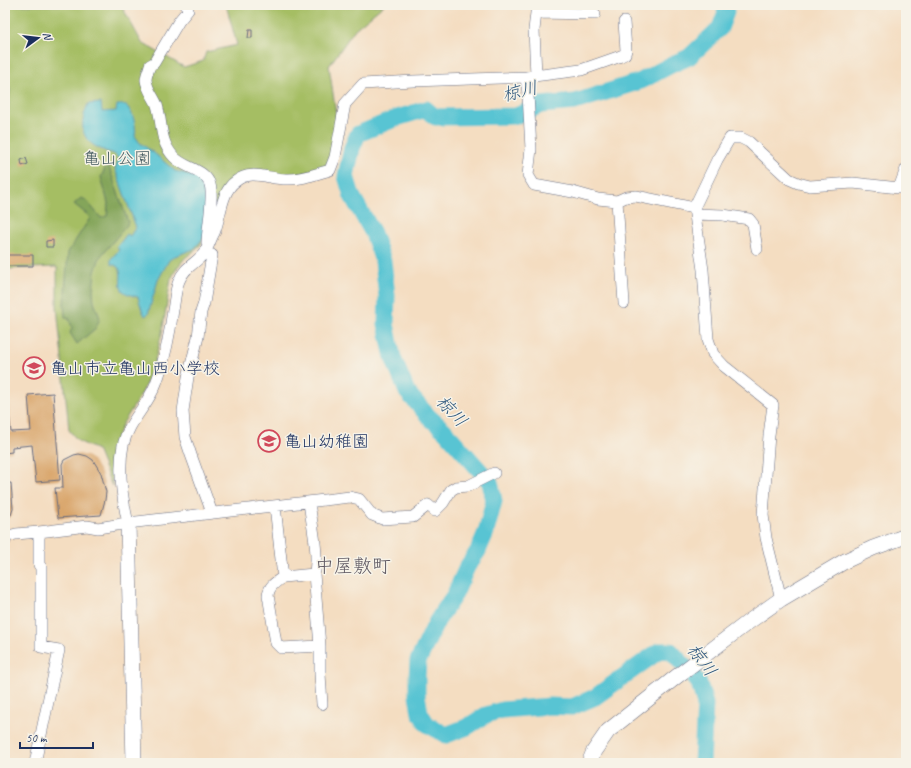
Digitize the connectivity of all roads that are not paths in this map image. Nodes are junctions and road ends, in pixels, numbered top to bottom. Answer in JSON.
{"nodes":[{"id":1,"x":186,"y":5,"type":"edge"},
{"id":2,"x":595,"y":14,"type":"dead end"},
{"id":3,"x":624,"y":22,"type":"dead end"},
{"id":4,"x":531,"y":76,"type":"junction"},
{"id":5,"x":906,"y":170,"type":"edge"},
{"id":6,"x":617,"y":201,"type":"junction"},
{"id":7,"x":694,"y":211,"type":"junction"},
{"id":8,"x":206,"y":248,"type":"junction"},
{"id":9,"x":757,"y":249,"type":"dead end"},
{"id":10,"x":624,"y":303,"type":"dead end"},
{"id":11,"x":494,"y":473,"type":"dead end"},
{"id":12,"x":309,"y":502,"type":"junction"},
{"id":13,"x":275,"y":506,"type":"junction"},
{"id":14,"x":212,"y":513,"type":"junction"},
{"id":15,"x":128,"y":523,"type":"junction"},
{"id":16,"x":39,"y":532,"type":"junction"},
{"id":17,"x":906,"y":536,"type":"edge"},
{"id":18,"x":5,"y":541,"type":"edge"},
{"id":19,"x":314,"y":574,"type":"junction"},
{"id":20,"x":283,"y":577,"type":"junction"},
{"id":21,"x":781,"y":599,"type":"junction"},
{"id":22,"x":320,"y":646,"type":"junction"},
{"id":23,"x":322,"y":704,"type":"dead end"},
{"id":24,"x":35,"y":763,"type":"edge"},
{"id":25,"x":134,"y":763,"type":"edge"},
{"id":26,"x":589,"y":763,"type":"edge"}],
"edges":[{"from":1,"to":8,"type":"street"},
{"from":2,"to":4,"type":"street"},
{"from":3,"to":4,"type":"street"},
{"from":4,"to":6,"type":"street"},
{"from":4,"to":8,"type":"street"},
{"from":5,"to":7,"type":"street"},
{"from":6,"to":7,"type":"street"},
{"from":6,"to":10,"type":"street"},
{"from":7,"to":9,"type":"street"},
{"from":7,"to":21,"type":"street"},
{"from":8,"to":14,"type":"street"},
{"from":8,"to":15,"type":"street"},
{"from":11,"to":12,"type":"street"},
{"from":12,"to":13,"type":"street"},
{"from":12,"to":19,"type":"street"},
{"from":13,"to":14,"type":"street"},
{"from":13,"to":20,"type":"street"},
{"from":14,"to":15,"type":"street"},
{"from":15,"to":16,"type":"street"},
{"from":15,"to":25,"type":"main road"},
{"from":16,"to":18,"type":"street"},
{"from":16,"to":24,"type":"street"},
{"from":17,"to":21,"type":"main road"},
{"from":19,"to":20,"type":"street"},
{"from":19,"to":22,"type":"street"},
{"from":20,"to":22,"type":"street"},
{"from":21,"to":26,"type":"main road"},
{"from":22,"to":23,"type":"street"}]}
